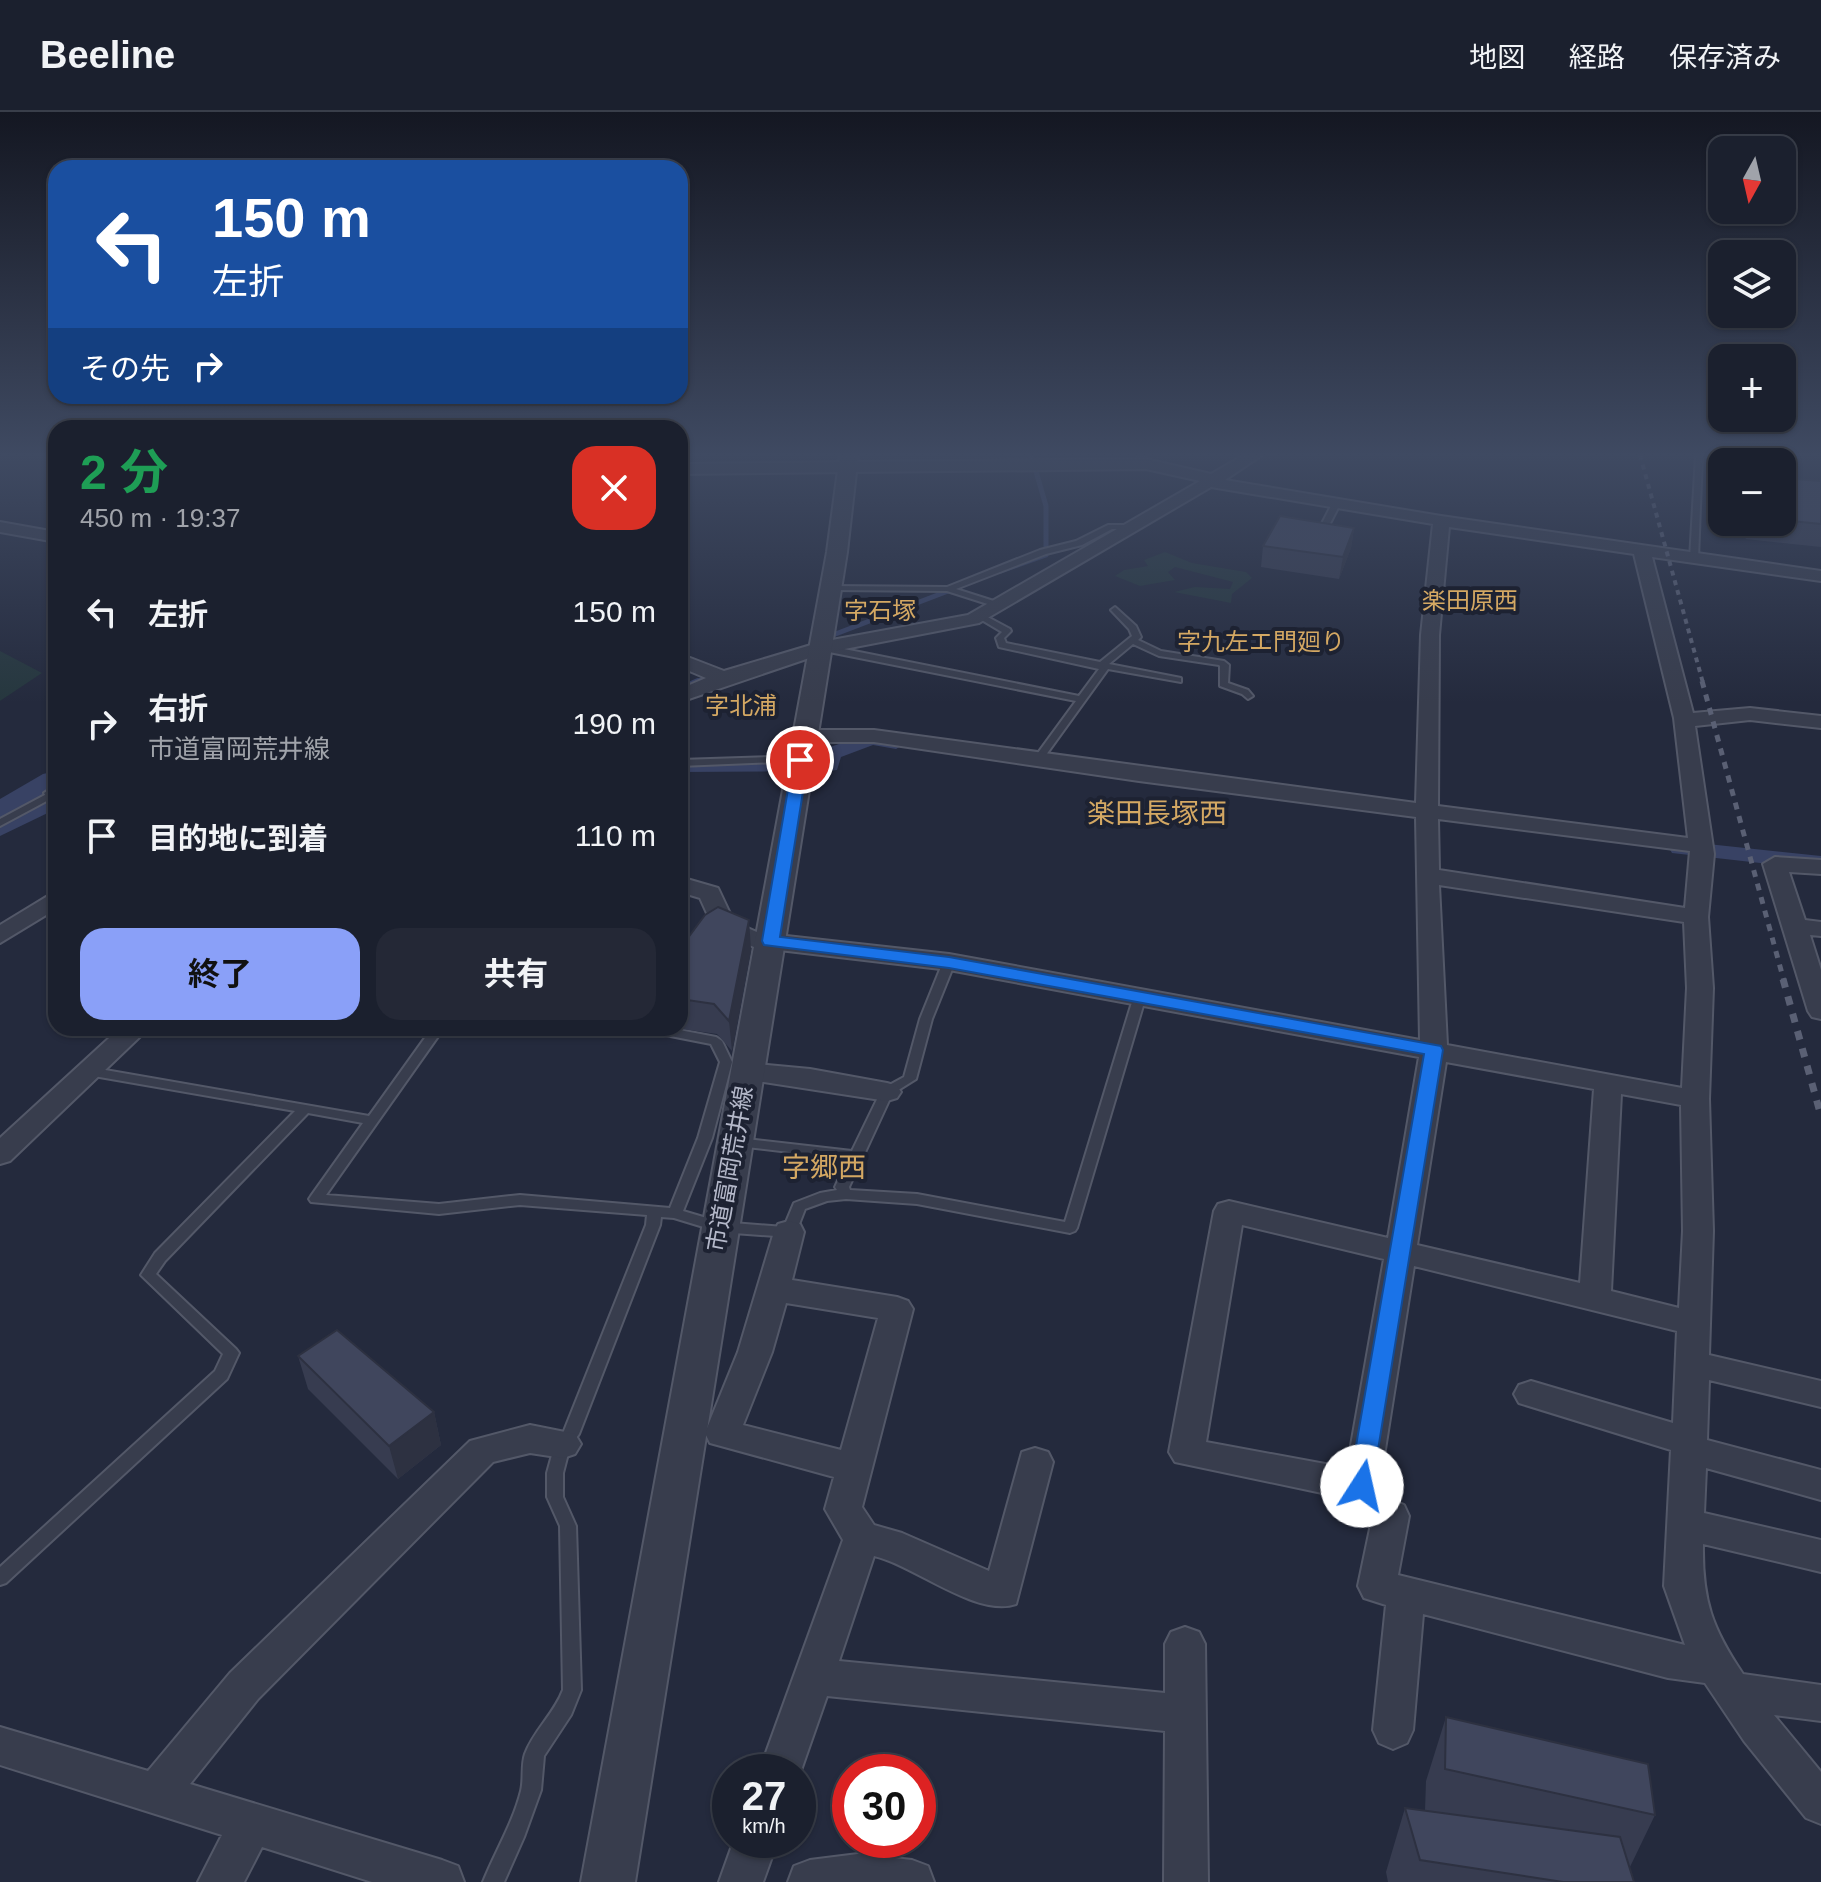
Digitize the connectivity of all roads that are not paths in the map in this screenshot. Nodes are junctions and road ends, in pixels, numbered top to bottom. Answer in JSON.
{"nodes":[{"id":1,"x":838,"y":538,"type":"edge"},
{"id":2,"x":1087,"y":538,"type":"edge"},
{"id":3,"x":1113,"y":538,"type":"edge"},
{"id":4,"x":1439,"y":538,"type":"edge"},
{"id":5,"x":1549,"y":538,"type":"edge"},
{"id":6,"x":1695,"y":538,"type":"edge"},
{"id":7,"x":1642,"y":552,"type":"junction"},
{"id":8,"x":1694,"y":559,"type":"junction"},
{"id":9,"x":1821,"y":576,"type":"edge"},
{"id":10,"x":831,"y":588,"type":"junction"},
{"id":11,"x":948,"y":589,"type":"junction"},
{"id":12,"x":997,"y":605,"type":"junction"},
{"id":13,"x":1115,"y":610,"type":"dead end"},
{"id":14,"x":979,"y":616,"type":"junction"},
{"id":15,"x":822,"y":641,"type":"junction"},
{"id":16,"x":1135,"y":642,"type":"junction"},
{"id":17,"x":688,"y":663,"type":"edge"},
{"id":18,"x":1102,"y":667,"type":"junction"},
{"id":19,"x":717,"y":675,"type":"junction"},
{"id":20,"x":1178,"y":680,"type":"dead end"},
{"id":21,"x":688,"y":691,"type":"edge"},
{"id":22,"x":1248,"y":696,"type":"dead end"},
{"id":23,"x":1080,"y":699,"type":"junction"},
{"id":24,"x":1684,"y":718,"type":"junction"},
{"id":25,"x":1821,"y":722,"type":"edge"},
{"id":26,"x":801,"y":756,"type":"junction"},
{"id":27,"x":1040,"y":757,"type":"junction"},
{"id":28,"x":688,"y":763,"type":"edge"},
{"id":29,"x":48,"y":797,"type":"edge"},
{"id":30,"x":1428,"y":814,"type":"junction"},
{"id":31,"x":0,"y":823,"type":"edge"},
{"id":32,"x":1702,"y":850,"type":"junction"},
{"id":33,"x":1821,"y":867,"type":"edge"},
{"id":34,"x":1430,"y":876,"type":"junction"},
{"id":35,"x":688,"y":886,"type":"edge"},
{"id":36,"x":48,"y":903,"type":"edge"},
{"id":37,"x":1696,"y":917,"type":"junction"},
{"id":38,"x":1792,"y":926,"type":"junction"},
{"id":39,"x":1821,"y":929,"type":"edge"},
{"id":40,"x":0,"y":936,"type":"edge"},
{"id":41,"x":771,"y":941,"type":"junction"},
{"id":42,"x":949,"y":962,"type":"junction"},
{"id":43,"x":1139,"y":999,"type":"junction"},
{"id":44,"x":1820,"y":1006,"type":"edge"},
{"id":45,"x":688,"y":1035,"type":"edge"},
{"id":46,"x":127,"y":1036,"type":"edge"},
{"id":47,"x":432,"y":1036,"type":"edge"},
{"id":48,"x":1434,"y":1050,"type":"junction"},
{"id":49,"x":88,"y":1071,"type":"junction"},
{"id":50,"x":747,"y":1072,"type":"junction"},
{"id":51,"x":1608,"y":1083,"type":"junction"},
{"id":52,"x":887,"y":1092,"type":"junction"},
{"id":53,"x":1695,"y":1099,"type":"junction"},
{"id":54,"x":304,"y":1110,"type":"junction"},
{"id":55,"x":370,"y":1120,"type":"junction"},
{"id":56,"x":735,"y":1142,"type":"junction"},
{"id":57,"x":1,"y":1152,"type":"edge"},
{"id":58,"x":857,"y":1156,"type":"junction"},
{"id":59,"x":846,"y":1194,"type":"junction"},
{"id":60,"x":654,"y":1211,"type":"junction"},
{"id":61,"x":675,"y":1213,"type":"junction"},
{"id":62,"x":720,"y":1227,"type":"junction"},
{"id":63,"x":789,"y":1232,"type":"junction"},
{"id":64,"x":1402,"y":1252,"type":"junction"},
{"id":65,"x":774,"y":1289,"type":"junction"},
{"id":66,"x":1595,"y":1298,"type":"junction"},
{"id":67,"x":1695,"y":1324,"type":"junction"},
{"id":68,"x":1693,"y":1364,"type":"junction"},
{"id":69,"x":1531,"y":1394,"type":"dead end"},
{"id":70,"x":1821,"y":1394,"type":"edge"},
{"id":71,"x":703,"y":1433,"type":"junction"},
{"id":72,"x":563,"y":1444,"type":"junction"},
{"id":73,"x":1690,"y":1446,"type":"junction"},
{"id":74,"x":1035,"y":1462,"type":"dead end"},
{"id":75,"x":854,"y":1468,"type":"junction"},
{"id":76,"x":1821,"y":1485,"type":"edge"},
{"id":77,"x":1362,"y":1486,"type":"junction"},
{"id":78,"x":1684,"y":1524,"type":"junction"},
{"id":79,"x":862,"y":1538,"type":"junction"},
{"id":80,"x":1821,"y":1556,"type":"edge"},
{"id":81,"x":0,"y":1578,"type":"edge"},
{"id":82,"x":1406,"y":1593,"type":"junction"},
{"id":83,"x":1185,"y":1644,"type":"dead end"},
{"id":84,"x":813,"y":1677,"type":"junction"},
{"id":85,"x":1722,"y":1679,"type":"junction"},
{"id":86,"x":1821,"y":1703,"type":"edge"},
{"id":87,"x":1184,"y":1714,"type":"junction"},
{"id":88,"x":1393,"y":1730,"type":"dead end"},
{"id":89,"x":0,"y":1746,"type":"edge"},
{"id":90,"x":786,"y":1754,"type":"edge"},
{"id":91,"x":157,"y":1793,"type":"junction"},
{"id":92,"x":1821,"y":1804,"type":"edge"},
{"id":93,"x":252,"y":1822,"type":"junction"},
{"id":94,"x":750,"y":1858,"type":"edge"},
{"id":95,"x":220,"y":1882,"type":"edge"},
{"id":96,"x":442,"y":1882,"type":"edge"},
{"id":97,"x":493,"y":1882,"type":"edge"},
{"id":98,"x":608,"y":1882,"type":"edge"},
{"id":99,"x":741,"y":1882,"type":"edge"},
{"id":100,"x":813,"y":1882,"type":"edge"},
{"id":101,"x":912,"y":1882,"type":"edge"},
{"id":102,"x":1186,"y":1882,"type":"edge"}],
"edges":[{"from":1,"to":10,"type":"street","name":"市道富岡荒井線"},
{"from":2,"to":11,"type":"lane"},
{"from":3,"to":12,"type":"street"},
{"from":4,"to":30,"type":"street"},
{"from":5,"to":7,"type":"street"},
{"from":6,"to":8,"type":"lane"},
{"from":7,"to":8,"type":"street"},
{"from":7,"to":24,"type":"street"},
{"from":8,"to":9,"type":"street"},
{"from":10,"to":11,"type":"lane"},
{"from":10,"to":15,"type":"street","name":"市道富岡荒井線"},
{"from":11,"to":12,"type":"lane"},
{"from":12,"to":14,"type":"street"},
{"from":13,"to":16,"type":"lane"},
{"from":14,"to":15,"type":"street"},
{"from":14,"to":18,"type":"lane"},
{"from":15,"to":19,"type":"street"},
{"from":15,"to":23,"type":"lane"},
{"from":15,"to":26,"type":"street","name":"市道富岡荒井線"},
{"from":16,"to":18,"type":"lane"},
{"from":16,"to":22,"type":"lane"},
{"from":17,"to":19,"type":"street"},
{"from":18,"to":20,"type":"lane"},
{"from":18,"to":23,"type":"lane"},
{"from":19,"to":21,"type":"street"},
{"from":23,"to":27,"type":"lane"},
{"from":24,"to":25,"type":"street"},
{"from":24,"to":32,"type":"street"},
{"from":26,"to":27,"type":"street"},
{"from":26,"to":28,"type":"lane"},
{"from":26,"to":41,"type":"street","name":"市道富岡荒井線"},
{"from":27,"to":30,"type":"street"},
{"from":29,"to":31,"type":"lane"},
{"from":30,"to":32,"type":"street"},
{"from":30,"to":34,"type":"street"},
{"from":32,"to":37,"type":"street"},
{"from":33,"to":38,"type":"street"},
{"from":34,"to":37,"type":"street"},
{"from":34,"to":48,"type":"street"},
{"from":35,"to":41,"type":"street"},
{"from":36,"to":40,"type":"street"},
{"from":37,"to":53,"type":"street"},
{"from":38,"to":39,"type":"street"},
{"from":38,"to":44,"type":"street"},
{"from":41,"to":42,"type":"street"},
{"from":41,"to":50,"type":"street","name":"市道富岡荒井線"},
{"from":42,"to":43,"type":"street"},
{"from":42,"to":52,"type":"lane"},
{"from":43,"to":48,"type":"street"},
{"from":43,"to":59,"type":"lane"},
{"from":45,"to":61,"type":"lane"},
{"from":46,"to":49,"type":"street"},
{"from":47,"to":55,"type":"lane"},
{"from":48,"to":51,"type":"street"},
{"from":48,"to":64,"type":"street"},
{"from":49,"to":54,"type":"lane"},
{"from":49,"to":57,"type":"street"},
{"from":50,"to":52,"type":"street"},
{"from":50,"to":56,"type":"street","name":"市道富岡荒井線"},
{"from":51,"to":53,"type":"street"},
{"from":51,"to":66,"type":"street"},
{"from":52,"to":58,"type":"lane"},
{"from":53,"to":67,"type":"street"},
{"from":54,"to":55,"type":"lane"},
{"from":54,"to":81,"type":"lane"},
{"from":55,"to":60,"type":"lane"},
{"from":56,"to":58,"type":"lane"},
{"from":56,"to":62,"type":"street","name":"市道富岡荒井線"},
{"from":58,"to":59,"type":"lane"},
{"from":59,"to":63,"type":"lane"},
{"from":60,"to":61,"type":"lane"},
{"from":60,"to":72,"type":"lane"},
{"from":61,"to":62,"type":"lane"},
{"from":62,"to":63,"type":"lane"},
{"from":62,"to":71,"type":"street","name":"市道富岡荒井線"},
{"from":63,"to":65,"type":"street"},
{"from":64,"to":66,"type":"street"},
{"from":64,"to":77,"type":"street"},
{"from":64,"to":77,"type":"street"},
{"from":65,"to":71,"type":"street"},
{"from":65,"to":75,"type":"street"},
{"from":66,"to":67,"type":"street"},
{"from":67,"to":68,"type":"street"},
{"from":68,"to":70,"type":"street"},
{"from":68,"to":73,"type":"street"},
{"from":69,"to":73,"type":"street"},
{"from":71,"to":75,"type":"street"},
{"from":71,"to":98,"type":"street","name":"市道富岡荒井線"},
{"from":72,"to":91,"type":"street"},
{"from":72,"to":97,"type":"lane"},
{"from":73,"to":76,"type":"street"},
{"from":73,"to":78,"type":"street"},
{"from":74,"to":79,"type":"street"},
{"from":75,"to":79,"type":"street"},
{"from":77,"to":82,"type":"street"},
{"from":78,"to":80,"type":"street"},
{"from":78,"to":85,"type":"street"},
{"from":79,"to":84,"type":"street"},
{"from":82,"to":85,"type":"street"},
{"from":82,"to":88,"type":"street"},
{"from":83,"to":87,"type":"street"},
{"from":84,"to":87,"type":"street"},
{"from":84,"to":90,"type":"street"},
{"from":85,"to":86,"type":"street"},
{"from":85,"to":92,"type":"street"},
{"from":87,"to":102,"type":"street"},
{"from":89,"to":91,"type":"street"},
{"from":91,"to":93,"type":"street"},
{"from":93,"to":95,"type":"street"},
{"from":93,"to":96,"type":"street"},
{"from":94,"to":99,"type":"street"},
{"from":100,"to":101,"type":"street"}]}
